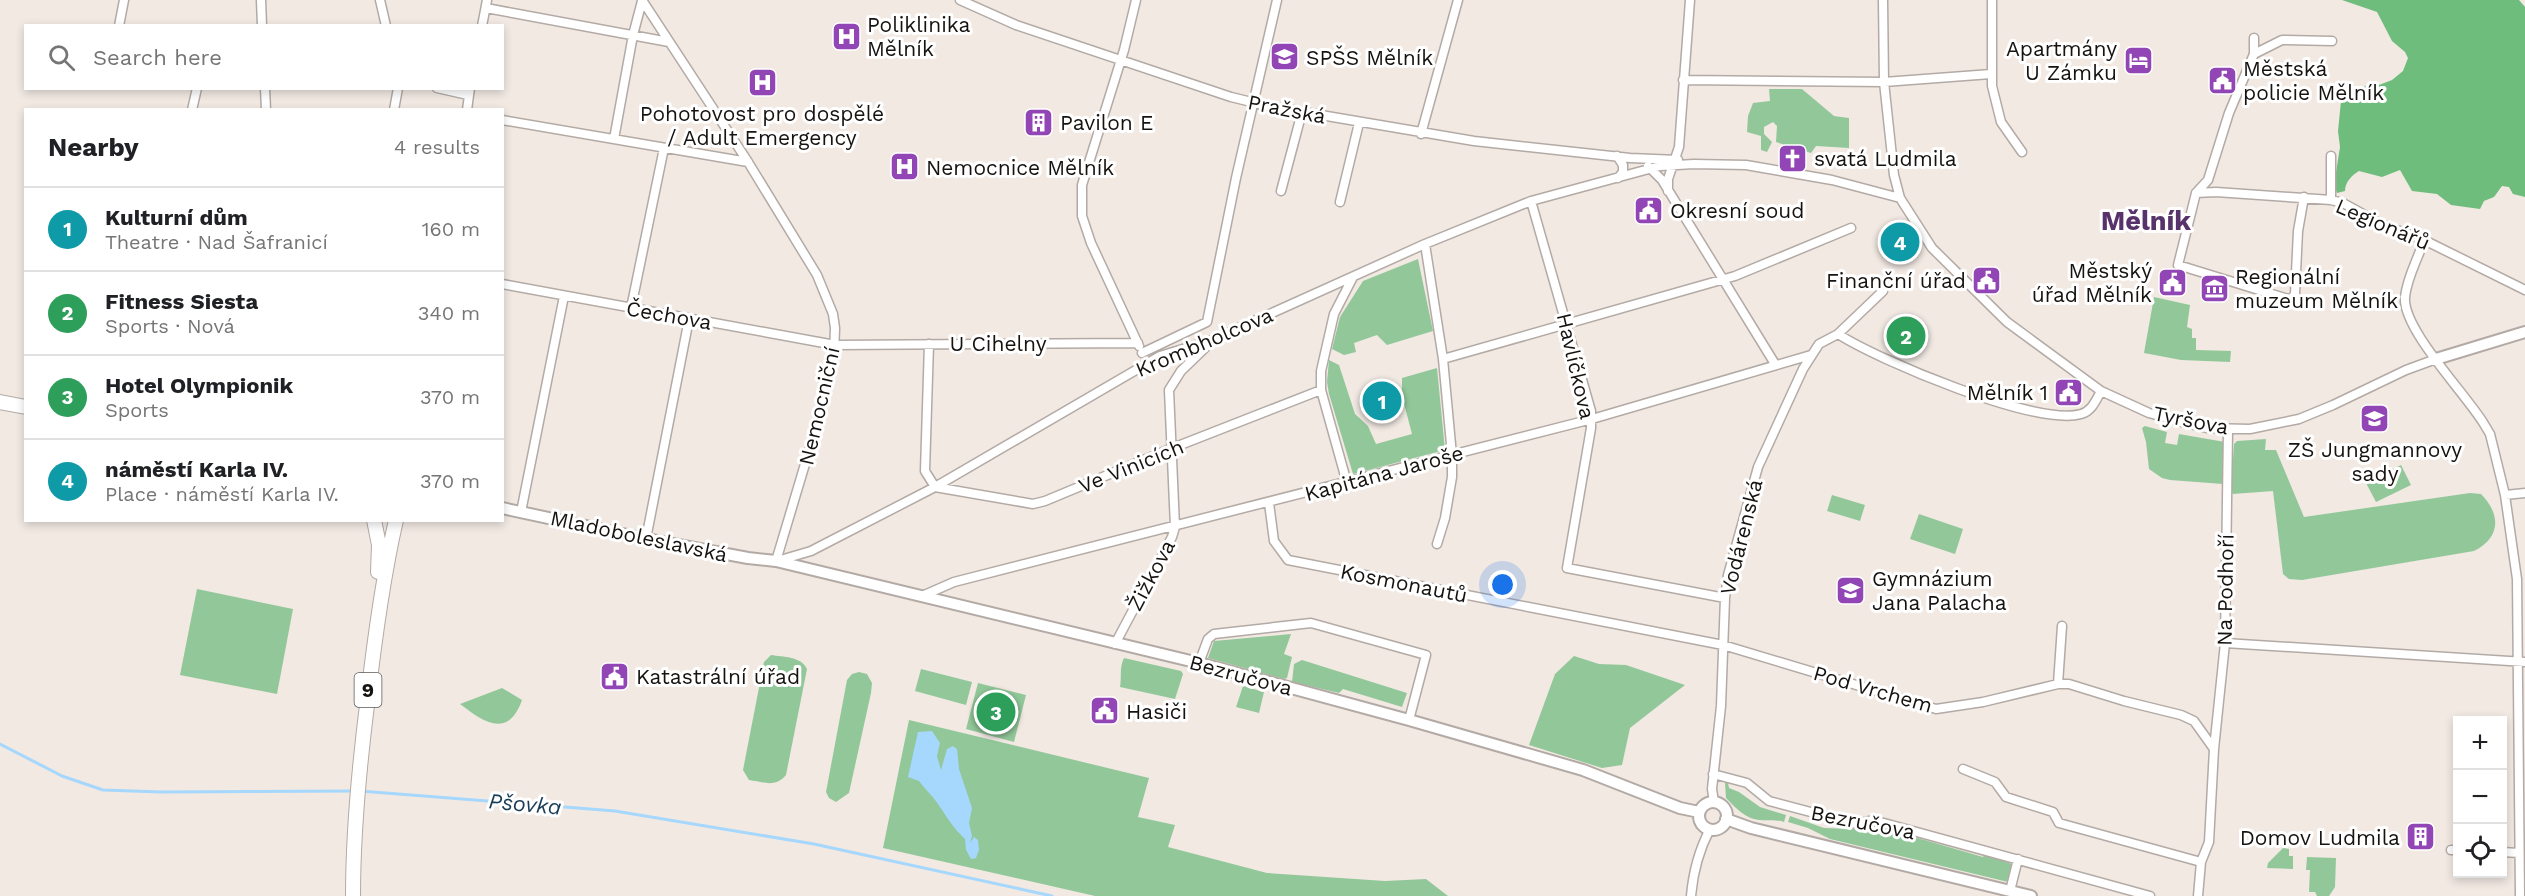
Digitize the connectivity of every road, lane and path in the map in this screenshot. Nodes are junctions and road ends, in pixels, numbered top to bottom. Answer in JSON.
{"nodes":[{"id":1,"x":124,"y":0,"type":"edge"},
{"id":2,"x":261,"y":0,"type":"edge"},
{"id":3,"x":380,"y":0,"type":"edge"},
{"id":4,"x":960,"y":0,"type":"edge"},
{"id":5,"x":1136,"y":0,"type":"edge"},
{"id":6,"x":1277,"y":0,"type":"edge"},
{"id":7,"x":1458,"y":0,"type":"edge"},
{"id":8,"x":1690,"y":0,"type":"edge"},
{"id":9,"x":1883,"y":0,"type":"edge"},
{"id":10,"x":1992,"y":0,"type":"edge"},
{"id":11,"x":642,"y":1,"type":"edge"},
{"id":12,"x":486,"y":4,"type":"edge"},
{"id":13,"x":119,"y":24,"type":"edge"},
{"id":14,"x":262,"y":24,"type":"edge"},
{"id":15,"x":386,"y":24,"type":"edge"},
{"id":16,"x":482,"y":24,"type":"edge"},
{"id":17,"x":633,"y":35,"type":"junction"},
{"id":18,"x":2254,"y":38,"type":"dead end"},
{"id":19,"x":2332,"y":41,"type":"dead end"},
{"id":20,"x":669,"y":42,"type":"junction"},
{"id":21,"x":2254,"y":54,"type":"junction"},
{"id":22,"x":1121,"y":60,"type":"junction"},
{"id":23,"x":1991,"y":74,"type":"junction"},
{"id":24,"x":1683,"y":81,"type":"junction"},
{"id":25,"x":1884,"y":82,"type":"junction"},
{"id":26,"x":197,"y":90,"type":"edge"},
{"id":27,"x":265,"y":90,"type":"edge"},
{"id":28,"x":398,"y":90,"type":"edge"},
{"id":29,"x":453,"y":90,"type":"edge"},
{"id":30,"x":469,"y":92,"type":"edge"},
{"id":31,"x":1253,"y":102,"type":"junction"},
{"id":32,"x":192,"y":108,"type":"edge"},
{"id":33,"x":266,"y":108,"type":"edge"},
{"id":34,"x":394,"y":108,"type":"edge"},
{"id":35,"x":466,"y":108,"type":"edge"},
{"id":36,"x":1302,"y":112,"type":"junction"},
{"id":37,"x":504,"y":120,"type":"edge"},
{"id":38,"x":1359,"y":123,"type":"junction"},
{"id":39,"x":1421,"y":134,"type":"junction"},
{"id":40,"x":614,"y":139,"type":"junction"},
{"id":41,"x":664,"y":148,"type":"junction"},
{"id":42,"x":2022,"y":152,"type":"dead end"},
{"id":43,"x":1617,"y":156,"type":"junction"},
{"id":44,"x":2331,"y":156,"type":"dead end"},
{"id":45,"x":1630,"y":158,"type":"junction"},
{"id":46,"x":748,"y":162,"type":"junction"},
{"id":47,"x":1690,"y":164,"type":"junction"},
{"id":48,"x":1673,"y":166,"type":"junction"},
{"id":49,"x":1652,"y":168,"type":"junction"},
{"id":50,"x":1618,"y":178,"type":"junction"},
{"id":51,"x":1281,"y":191,"type":"dead end"},
{"id":52,"x":1668,"y":191,"type":"junction"},
{"id":53,"x":2196,"y":193,"type":"junction"},
{"id":54,"x":2304,"y":197,"type":"junction"},
{"id":55,"x":1900,"y":198,"type":"junction"},
{"id":56,"x":2331,"y":200,"type":"junction"},
{"id":57,"x":1531,"y":201,"type":"junction"},
{"id":58,"x":1340,"y":202,"type":"dead end"},
{"id":59,"x":1851,"y":228,"type":"dead end"},
{"id":60,"x":2424,"y":240,"type":"junction"},
{"id":61,"x":1425,"y":244,"type":"junction"},
{"id":62,"x":1351,"y":278,"type":"junction"},
{"id":63,"x":1723,"y":280,"type":"junction"},
{"id":64,"x":504,"y":284,"type":"edge"},
{"id":65,"x":2525,"y":290,"type":"edge"},
{"id":66,"x":1883,"y":291,"type":"dead end"},
{"id":67,"x":564,"y":296,"type":"junction"},
{"id":68,"x":631,"y":308,"type":"junction"},
{"id":69,"x":690,"y":319,"type":"junction"},
{"id":70,"x":1568,"y":324,"type":"junction"},
{"id":71,"x":2525,"y":332,"type":"edge"},
{"id":72,"x":1838,"y":334,"type":"junction"},
{"id":73,"x":1212,"y":340,"type":"junction"},
{"id":74,"x":1138,"y":343,"type":"junction"},
{"id":75,"x":930,"y":344,"type":"junction"},
{"id":76,"x":835,"y":345,"type":"junction"},
{"id":77,"x":1142,"y":354,"type":"junction"},
{"id":78,"x":1811,"y":355,"type":"junction"},
{"id":79,"x":1443,"y":359,"type":"junction"},
{"id":80,"x":2436,"y":359,"type":"junction"},
{"id":81,"x":1146,"y":363,"type":"junction"},
{"id":82,"x":1775,"y":364,"type":"junction"},
{"id":83,"x":1321,"y":390,"type":"junction"},
{"id":84,"x":2101,"y":391,"type":"junction"},
{"id":85,"x":0,"y":402,"type":"edge"},
{"id":86,"x":24,"y":407,"type":"edge"},
{"id":87,"x":1592,"y":419,"type":"junction"},
{"id":88,"x":2228,"y":430,"type":"junction"},
{"id":89,"x":1170,"y":449,"type":"junction"},
{"id":90,"x":1452,"y":455,"type":"junction"},
{"id":91,"x":1347,"y":483,"type":"junction"},
{"id":92,"x":934,"y":487,"type":"junction"},
{"id":93,"x":2525,"y":493,"type":"edge"},
{"id":94,"x":2505,"y":495,"type":"junction"},
{"id":95,"x":1269,"y":503,"type":"junction"},
{"id":96,"x":504,"y":508,"type":"edge"},
{"id":97,"x":521,"y":512,"type":"junction"},
{"id":98,"x":374,"y":522,"type":"edge"},
{"id":99,"x":385,"y":522,"type":"edge"},
{"id":100,"x":396,"y":522,"type":"edge"},
{"id":101,"x":1175,"y":527,"type":"junction"},
{"id":102,"x":646,"y":539,"type":"junction"},
{"id":103,"x":1437,"y":544,"type":"dead end"},
{"id":104,"x":389,"y":548,"type":"junction"},
{"id":105,"x":776,"y":561,"type":"junction"},
{"id":106,"x":2521,"y":578,"type":"edge"},
{"id":107,"x":381,"y":594,"type":"junction"},
{"id":108,"x":922,"y":596,"type":"junction"},
{"id":109,"x":1725,"y":598,"type":"junction"},
{"id":110,"x":2062,"y":626,"type":"dead end"},
{"id":111,"x":2226,"y":643,"type":"junction"},
{"id":112,"x":1116,"y":644,"type":"junction"},
{"id":113,"x":1723,"y":645,"type":"junction"},
{"id":114,"x":2521,"y":661,"type":"edge"},
{"id":115,"x":1199,"y":663,"type":"junction"},
{"id":116,"x":2058,"y":684,"type":"junction"},
{"id":117,"x":1409,"y":720,"type":"junction"},
{"id":118,"x":2214,"y":749,"type":"junction"},
{"id":119,"x":1963,"y":769,"type":"dead end"},
{"id":120,"x":1713,"y":774,"type":"junction"},
{"id":121,"x":2522,"y":801,"type":"edge"},
{"id":122,"x":1714,"y":802,"type":"junction"},
{"id":123,"x":1699,"y":812,"type":"junction"},
{"id":124,"x":1726,"y":819,"type":"junction"},
{"id":125,"x":1710,"y":829,"type":"junction"},
{"id":126,"x":353,"y":848,"type":"junction"},
{"id":127,"x":2507,"y":852,"type":"edge"},
{"id":128,"x":2519,"y":853,"type":"junction"},
{"id":129,"x":2018,"y":859,"type":"junction"},
{"id":130,"x":2201,"y":862,"type":"junction"},
{"id":131,"x":2010,"y":891,"type":"junction"},
{"id":132,"x":344,"y":896,"type":"edge"},
{"id":133,"x":353,"y":896,"type":"edge"},
{"id":134,"x":1691,"y":896,"type":"edge"},
{"id":135,"x":2031,"y":896,"type":"edge"},
{"id":136,"x":2150,"y":896,"type":"edge"},
{"id":137,"x":2198,"y":896,"type":"edge"},
{"id":138,"x":2520,"y":896,"type":"edge"}],
"edges":[{"from":1,"to":13,"type":"street"},
{"from":2,"to":14,"type":"street"},
{"from":3,"to":15,"type":"street"},
{"from":4,"to":22,"type":"street","name":"Pražská"},
{"from":5,"to":22,"type":"street"},
{"from":6,"to":31,"type":"street"},
{"from":7,"to":39,"type":"street"},
{"from":8,"to":24,"type":"street"},
{"from":9,"to":25,"type":"street","name":"Tyršova"},
{"from":10,"to":23,"type":"street"},
{"from":11,"to":17,"type":"street"},
{"from":11,"to":20,"type":"street","name":"Nemocniční"},
{"from":12,"to":16,"type":"street"},
{"from":12,"to":17,"type":"street"},
{"from":17,"to":20,"type":"street"},
{"from":17,"to":40,"type":"street"},
{"from":18,"to":21,"type":"street"},
{"from":19,"to":21,"type":"street"},
{"from":20,"to":46,"type":"street","name":"Nemocniční"},
{"from":21,"to":53,"type":"street"},
{"from":22,"to":31,"type":"street","name":"Pražská"},
{"from":22,"to":74,"type":"street"},
{"from":23,"to":25,"type":"street"},
{"from":23,"to":42,"type":"street"},
{"from":24,"to":25,"type":"street"},
{"from":24,"to":48,"type":"street"},
{"from":25,"to":55,"type":"street","name":"Tyršova"},
{"from":26,"to":32,"type":"street"},
{"from":27,"to":33,"type":"street"},
{"from":28,"to":34,"type":"street"},
{"from":29,"to":30,"type":"street"},
{"from":30,"to":35,"type":"street"},
{"from":31,"to":36,"type":"street","name":"Pražská"},
{"from":31,"to":77,"type":"street"},
{"from":36,"to":38,"type":"street","name":"Pražská"},
{"from":36,"to":51,"type":"street"},
{"from":37,"to":40,"type":"street"},
{"from":38,"to":39,"type":"street","name":"Pražská"},
{"from":38,"to":58,"type":"street"},
{"from":39,"to":43,"type":"street","name":"Pražská"},
{"from":40,"to":41,"type":"street"},
{"from":41,"to":46,"type":"street"},
{"from":41,"to":68,"type":"street"},
{"from":43,"to":45,"type":"street","name":"Pražská"},
{"from":43,"to":50,"type":"street"},
{"from":44,"to":56,"type":"street"},
{"from":45,"to":48,"type":"street","name":"Pražská"},
{"from":45,"to":49,"type":"street","name":"Pražská"},
{"from":46,"to":76,"type":"street","name":"Nemocniční"},
{"from":47,"to":48,"type":"street","name":"Pražská"},
{"from":47,"to":48,"type":"street","name":"Pražská"},
{"from":47,"to":55,"type":"street","name":"Pražská"},
{"from":48,"to":49,"type":"street","name":"Pražská"},
{"from":48,"to":52,"type":"street"},
{"from":49,"to":50,"type":"street","name":"Krombholcova"},
{"from":49,"to":52,"type":"street"},
{"from":50,"to":57,"type":"street","name":"Krombholcova"},
{"from":52,"to":63,"type":"street"},
{"from":53,"to":54,"type":"street","name":"Legionářů"},
{"from":53,"to":54,"type":"street"},
{"from":54,"to":56,"type":"street","name":"Legionářů"},
{"from":55,"to":84,"type":"street","name":"Tyršova"},
{"from":56,"to":60,"type":"street","name":"Legionářů"},
{"from":57,"to":61,"type":"street","name":"Krombholcova"},
{"from":57,"to":70,"type":"street","name":"Havlíčkova"},
{"from":59,"to":63,"type":"street"},
{"from":60,"to":65,"type":"street","name":"Legionářů"},
{"from":60,"to":80,"type":"street"},
{"from":61,"to":62,"type":"street","name":"Krombholcova"},
{"from":61,"to":79,"type":"street"},
{"from":62,"to":73,"type":"street","name":"Krombholcova"},
{"from":62,"to":83,"type":"street"},
{"from":63,"to":70,"type":"street"},
{"from":63,"to":82,"type":"street"},
{"from":64,"to":67,"type":"street","name":"Čechova"},
{"from":66,"to":72,"type":"street","name":"Kapitána Jaroše"},
{"from":67,"to":68,"type":"street","name":"Čechova"},
{"from":67,"to":97,"type":"street"},
{"from":68,"to":69,"type":"street","name":"Čechova"},
{"from":69,"to":76,"type":"street","name":"Čechova"},
{"from":69,"to":102,"type":"street"},
{"from":70,"to":79,"type":"street"},
{"from":70,"to":87,"type":"street","name":"Havlíčkova"},
{"from":71,"to":80,"type":"street","name":"Tyršova"},
{"from":72,"to":78,"type":"street","name":"Kapitána Jaroše"},
{"from":72,"to":84,"type":"street"},
{"from":73,"to":81,"type":"street","name":"Krombholcova"},
{"from":73,"to":89,"type":"street","name":"Žižkova"},
{"from":74,"to":75,"type":"street","name":"U Cihelny"},
{"from":74,"to":77,"type":"street"},
{"from":75,"to":76,"type":"street","name":"U Cihelny"},
{"from":75,"to":92,"type":"street"},
{"from":76,"to":105,"type":"street","name":"Nemocniční"},
{"from":77,"to":81,"type":"street"},
{"from":78,"to":82,"type":"street","name":"Kapitána Jaroše"},
{"from":78,"to":109,"type":"street","name":"Vodárenská"},
{"from":79,"to":90,"type":"street"},
{"from":80,"to":88,"type":"street","name":"Tyršova"},
{"from":80,"to":94,"type":"street"},
{"from":81,"to":92,"type":"street","name":"Krombholcova"},
{"from":82,"to":87,"type":"street","name":"Kapitána Jaroše"},
{"from":83,"to":89,"type":"street","name":"Ve Vinicích"},
{"from":83,"to":91,"type":"street"},
{"from":84,"to":88,"type":"street","name":"Tyršova"},
{"from":85,"to":86,"type":"main road"},
{"from":87,"to":90,"type":"street","name":"Kapitána Jaroše"},
{"from":87,"to":109,"type":"street","name":"Havlíčkova"},
{"from":88,"to":111,"type":"street","name":"Na Podhoří"},
{"from":89,"to":92,"type":"street","name":"Ve Vinicích"},
{"from":89,"to":101,"type":"street","name":"Žižkova"},
{"from":90,"to":91,"type":"street","name":"Kapitána Jaroše"},
{"from":90,"to":103,"type":"street"},
{"from":91,"to":95,"type":"street","name":"Kapitána Jaroše"},
{"from":92,"to":105,"type":"street","name":"Krombholcova"},
{"from":93,"to":94,"type":"street"},
{"from":94,"to":106,"type":"street"},
{"from":95,"to":101,"type":"street","name":"Kapitána Jaroše"},
{"from":95,"to":113,"type":"street","name":"Kosmonautů"},
{"from":96,"to":97,"type":"street","name":"Mladoboleslavská"},
{"from":97,"to":102,"type":"street","name":"Mladoboleslavská"},
{"from":98,"to":107,"type":"main road","number":"9"},
{"from":99,"to":104,"type":"main road","number":"9"},
{"from":100,"to":104,"type":"main road","number":"9"},
{"from":101,"to":108,"type":"street","name":"Kapitána Jaroše"},
{"from":101,"to":112,"type":"street","name":"Žižkova"},
{"from":102,"to":105,"type":"street","name":"Mladoboleslavská"},
{"from":104,"to":107,"type":"main road","number":"9"},
{"from":105,"to":108,"type":"street","name":"Bezručova"},
{"from":106,"to":114,"type":"street"},
{"from":107,"to":126,"type":"main road","number":"9"},
{"from":108,"to":112,"type":"street","name":"Bezručova"},
{"from":109,"to":113,"type":"street","name":"Vodárenská"},
{"from":110,"to":116,"type":"street"},
{"from":111,"to":114,"type":"street"},
{"from":111,"to":118,"type":"street","name":"Na Podhoří"},
{"from":112,"to":115,"type":"street","name":"Bezručova"},
{"from":113,"to":116,"type":"street","name":"Pod Vrchem"},
{"from":113,"to":120,"type":"street","name":"Vodárenská"},
{"from":114,"to":121,"type":"street"},
{"from":115,"to":117,"type":"street","name":"Bezručova"},
{"from":115,"to":117,"type":"street"},
{"from":116,"to":118,"type":"street","name":"Pod Vrchem"},
{"from":117,"to":123,"type":"street","name":"Bezručova"},
{"from":118,"to":130,"type":"street"},
{"from":119,"to":130,"type":"street"},
{"from":120,"to":122,"type":"street","name":"Vodárenská"},
{"from":120,"to":129,"type":"street","name":"Bezručova"},
{"from":121,"to":128,"type":"street"},
{"from":122,"to":123,"type":"street"},
{"from":122,"to":124,"type":"street"},
{"from":123,"to":125,"type":"street"},
{"from":124,"to":125,"type":"street"},
{"from":124,"to":131,"type":"street","name":"Bezručova"},
{"from":125,"to":134,"type":"street"},
{"from":126,"to":132,"type":"main road","number":"9"},
{"from":126,"to":133,"type":"main road","number":"9"},
{"from":127,"to":128,"type":"street"},
{"from":128,"to":138,"type":"street"},
{"from":129,"to":131,"type":"street"},
{"from":129,"to":136,"type":"street","name":"Bezručova"},
{"from":130,"to":137,"type":"street"},
{"from":131,"to":135,"type":"street","name":"Bezručova"}]}
